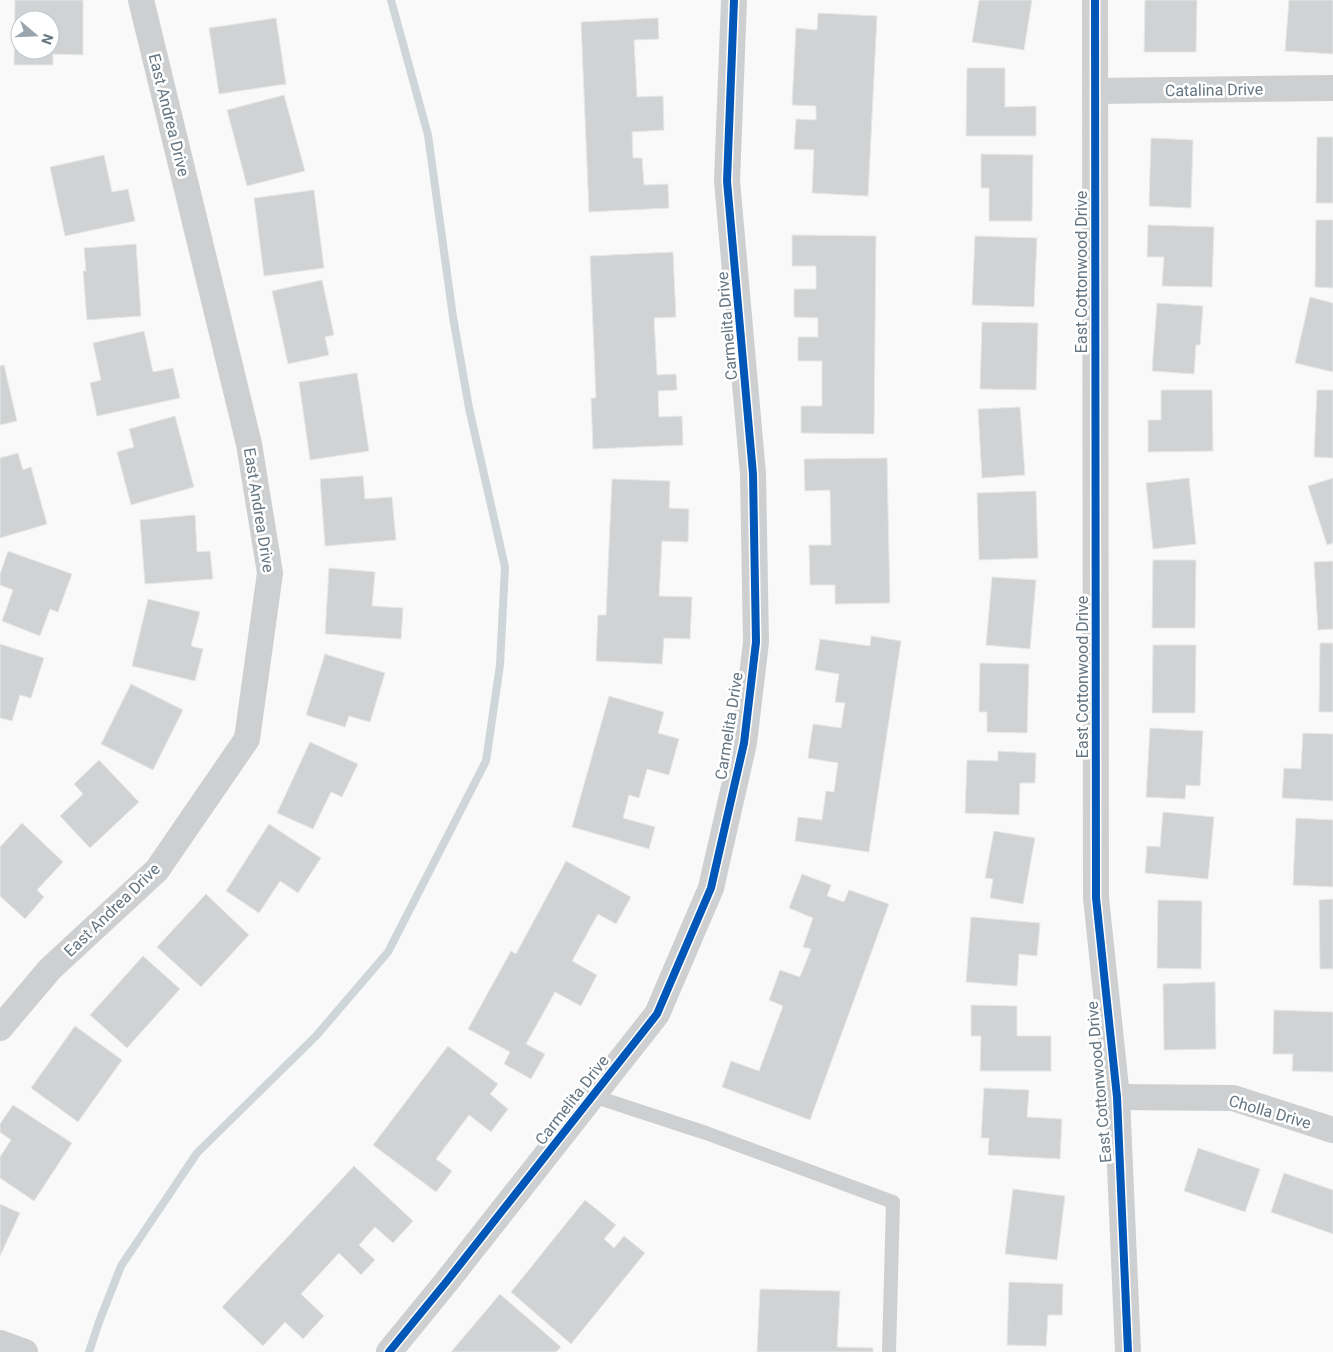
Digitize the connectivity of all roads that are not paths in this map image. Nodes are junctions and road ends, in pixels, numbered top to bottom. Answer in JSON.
{"nodes":[{"id":1,"x":141,"y":0,"type":"edge"},
{"id":2,"x":734,"y":0,"type":"edge"},
{"id":3,"x":1095,"y":0,"type":"edge"},
{"id":4,"x":1333,"y":88,"type":"edge"},
{"id":5,"x":1095,"y":91,"type":"junction"},
{"id":6,"x":0,"y":1028,"type":"edge"},
{"id":7,"x":593,"y":1096,"type":"junction"},
{"id":8,"x":1117,"y":1097,"type":"junction"},
{"id":9,"x":1333,"y":1130,"type":"edge"},
{"id":10,"x":0,"y":1343,"type":"edge"},
{"id":11,"x":25,"y":1352,"type":"edge"},
{"id":12,"x":389,"y":1352,"type":"edge"},
{"id":13,"x":889,"y":1352,"type":"edge"},
{"id":14,"x":1128,"y":1352,"type":"edge"}],
"edges":[{"from":1,"to":6,"type":"street","name":"East Andrea Drive"},
{"from":2,"to":7,"type":"street","name":"Carmelita Drive"},
{"from":3,"to":5,"type":"street","name":"East Cottonwood Drive"},
{"from":4,"to":5,"type":"street","name":"Catalina Drive"},
{"from":5,"to":8,"type":"street","name":"East Cottonwood Drive"},
{"from":7,"to":12,"type":"street","name":"Carmelita Drive"},
{"from":7,"to":13,"type":"lane"},
{"from":8,"to":9,"type":"street","name":"Cholla Drive"},
{"from":8,"to":14,"type":"street","name":"East Cottonwood Drive"},
{"from":10,"to":11,"type":"street"}]}
